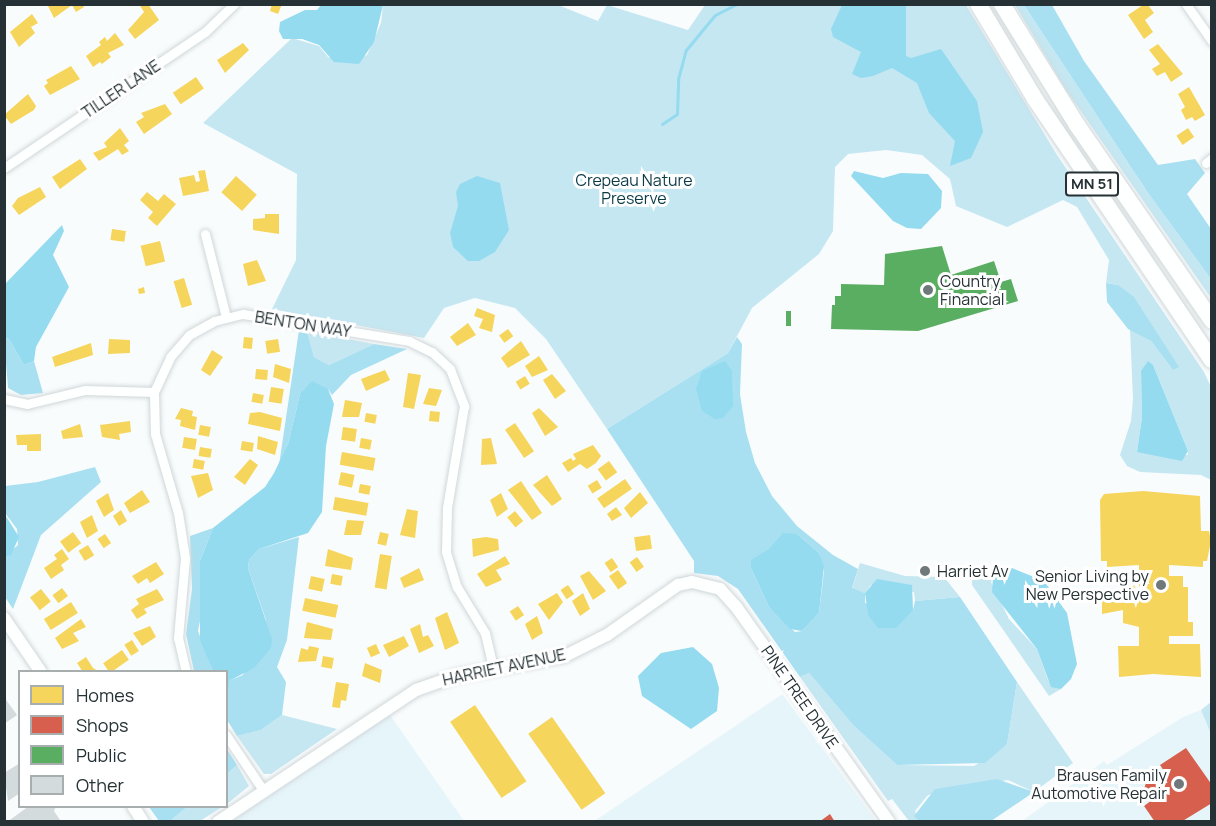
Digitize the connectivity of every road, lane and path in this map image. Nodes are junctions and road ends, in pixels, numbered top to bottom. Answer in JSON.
{"nodes":[{"id":1,"x":234,"y":4,"type":"edge"},
{"id":2,"x":978,"y":4,"type":"edge"},
{"id":3,"x":1002,"y":4,"type":"edge"},
{"id":4,"x":1186,"y":4,"type":"edge"},
{"id":5,"x":1212,"y":41,"type":"edge"},
{"id":6,"x":4,"y":168,"type":"edge"},
{"id":7,"x":205,"y":234,"type":"dead end"},
{"id":8,"x":226,"y":316,"type":"junction"},
{"id":9,"x":1212,"y":321,"type":"edge"},
{"id":10,"x":1212,"y":360,"type":"edge"},
{"id":11,"x":153,"y":392,"type":"junction"},
{"id":12,"x":4,"y":399,"type":"edge"},
{"id":13,"x":704,"y":582,"type":"joint"},
{"id":14,"x":4,"y":618,"type":"edge"},
{"id":15,"x":493,"y":669,"type":"junction"},
{"id":16,"x":40,"y":670,"type":"edge"},
{"id":17,"x":185,"y":670,"type":"edge"},
{"id":18,"x":228,"y":738,"type":"edge"},
{"id":19,"x":263,"y":790,"type":"junction"},
{"id":20,"x":134,"y":808,"type":"edge"},
{"id":21,"x":143,"y":822,"type":"edge"},
{"id":22,"x":218,"y":822,"type":"edge"},
{"id":23,"x":889,"y":822,"type":"edge"}],
"edges":[{"from":1,"to":6,"type":"street","name":"TILLER LANE"},
{"from":2,"to":10,"type":"highway","number":"MN 51"},
{"from":3,"to":9,"type":"highway","number":"MN 51"},
{"from":4,"to":5,"type":"street"},
{"from":7,"to":8,"type":"street"},
{"from":8,"to":11,"type":"street","name":"BENTON WAY"},
{"from":8,"to":15,"type":"street","name":"BENTON WAY"},
{"from":11,"to":12,"type":"street"},
{"from":11,"to":17,"type":"street","name":"BENTON WAY"},
{"from":13,"to":15,"type":"street","name":"HARRIET AVENUE"},
{"from":13,"to":23,"type":"street","name":"PINE TREE DRIVE"},
{"from":14,"to":16,"type":"street"},
{"from":15,"to":19,"type":"street","name":"HARRIET AVENUE"},
{"from":18,"to":19,"type":"street"},
{"from":19,"to":22,"type":"street","name":"HARRIET AVENUE"},
{"from":20,"to":21,"type":"street"}]}
